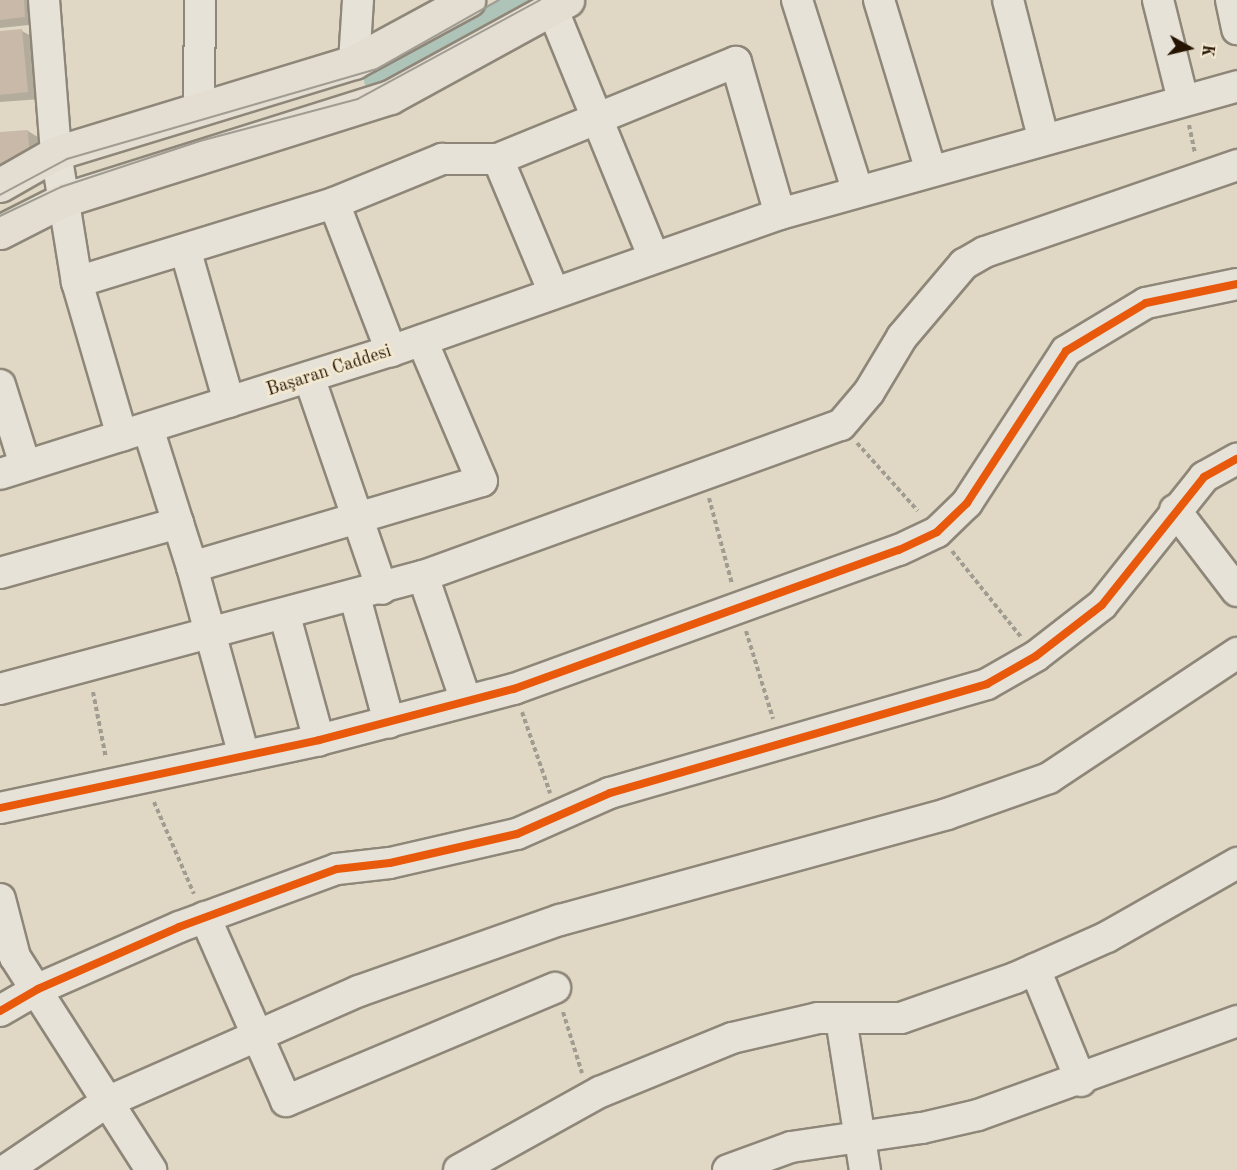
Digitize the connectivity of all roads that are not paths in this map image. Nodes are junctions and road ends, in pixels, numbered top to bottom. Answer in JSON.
{"nodes":[{"id":1,"x":44,"y":0,"type":"edge"},
{"id":2,"x":200,"y":0,"type":"edge"},
{"id":3,"x":358,"y":0,"type":"edge"},
{"id":4,"x":468,"y":0,"type":"edge"},
{"id":5,"x":797,"y":0,"type":"edge"},
{"id":6,"x":879,"y":0,"type":"edge"},
{"id":7,"x":1008,"y":0,"type":"edge"},
{"id":8,"x":1158,"y":0,"type":"edge"},
{"id":9,"x":1230,"y":0,"type":"edge"},
{"id":10,"x":560,"y":4,"type":"edge"},
{"id":11,"x":1237,"y":29,"type":"edge"},
{"id":12,"x":354,"y":62,"type":"junction"},
{"id":13,"x":1237,"y":86,"type":"edge"},
{"id":14,"x":1183,"y":100,"type":"junction"},
{"id":15,"x":199,"y":107,"type":"junction"},
{"id":16,"x":596,"y":116,"type":"junction"},
{"id":17,"x":1044,"y":137,"type":"junction"},
{"id":18,"x":56,"y":153,"type":"junction"},
{"id":19,"x":498,"y":159,"type":"junction"},
{"id":20,"x":1237,"y":165,"type":"edge"},
{"id":21,"x":930,"y":168,"type":"junction"},
{"id":22,"x":0,"y":185,"type":"edge"},
{"id":23,"x":858,"y":192,"type":"junction"},
{"id":24,"x":63,"y":200,"type":"junction"},
{"id":25,"x":333,"y":203,"type":"junction"},
{"id":26,"x":780,"y":214,"type":"junction"},
{"id":27,"x":0,"y":232,"type":"edge"},
{"id":28,"x":186,"y":252,"type":"junction"},
{"id":29,"x":653,"y":256,"type":"junction"},
{"id":30,"x":77,"y":282,"type":"junction"},
{"id":31,"x":1237,"y":284,"type":"edge"},
{"id":32,"x":554,"y":293,"type":"junction"},
{"id":33,"x":422,"y":340,"type":"junction"},
{"id":34,"x":391,"y":351,"type":"junction"},
{"id":35,"x":309,"y":377,"type":"junction"},
{"id":36,"x":0,"y":384,"type":"edge"},
{"id":37,"x":229,"y":402,"type":"junction"},
{"id":38,"x":135,"y":432,"type":"junction"},
{"id":39,"x":1237,"y":459,"type":"edge"},
{"id":40,"x":13,"y":470,"type":"edge"},
{"id":41,"x":1175,"y":510,"type":"junction"},
{"id":42,"x":359,"y":521,"type":"junction"},
{"id":43,"x":178,"y":523,"type":"junction"},
{"id":44,"x":192,"y":567,"type":"junction"},
{"id":45,"x":0,"y":573,"type":"edge"},
{"id":46,"x":423,"y":576,"type":"junction"},
{"id":47,"x":1237,"y":591,"type":"edge"},
{"id":48,"x":368,"y":593,"type":"junction"},
{"id":49,"x":285,"y":616,"type":"junction"},
{"id":50,"x":214,"y":634,"type":"junction"},
{"id":51,"x":1237,"y":654,"type":"edge"},
{"id":52,"x":0,"y":689,"type":"edge"},
{"id":53,"x":466,"y":701,"type":"junction"},
{"id":54,"x":389,"y":722,"type":"junction"},
{"id":55,"x":319,"y":741,"type":"junction"},
{"id":56,"x":244,"y":756,"type":"junction"},
{"id":57,"x":0,"y":808,"type":"edge"},
{"id":58,"x":1237,"y":863,"type":"edge"},
{"id":59,"x":0,"y":899,"type":"edge"},
{"id":60,"x":205,"y":918,"type":"junction"},
{"id":61,"x":1035,"y":969,"type":"junction"},
{"id":62,"x":555,"y":988,"type":"road end"},
{"id":63,"x":38,"y":989,"type":"junction"},
{"id":64,"x":0,"y":1011,"type":"edge"},
{"id":65,"x":842,"y":1019,"type":"junction"},
{"id":66,"x":1237,"y":1021,"type":"edge"},
{"id":67,"x":256,"y":1033,"type":"junction"},
{"id":68,"x":1081,"y":1081,"type":"junction"},
{"id":69,"x":107,"y":1102,"type":"junction"},
{"id":70,"x":858,"y":1136,"type":"junction"},
{"id":71,"x":16,"y":1167,"type":"edge"},
{"id":72,"x":151,"y":1170,"type":"edge"},
{"id":73,"x":459,"y":1170,"type":"edge"},
{"id":74,"x":728,"y":1170,"type":"edge"},
{"id":75,"x":865,"y":1170,"type":"edge"}],
"edges":[{"from":1,"to":18,"type":"street"},
{"from":2,"to":15,"type":"street"},
{"from":3,"to":12,"type":"street"},
{"from":4,"to":12,"type":"main road"},
{"from":5,"to":23,"type":"street"},
{"from":6,"to":21,"type":"street"},
{"from":7,"to":17,"type":"street"},
{"from":8,"to":14,"type":"street"},
{"from":9,"to":11,"type":"street"},
{"from":10,"to":16,"type":"street"},
{"from":10,"to":24,"type":"main road"},
{"from":12,"to":15,"type":"main road"},
{"from":13,"to":14,"type":"street","name":"Başaran Caddesi"},
{"from":14,"to":17,"type":"street","name":"Başaran Caddesi"},
{"from":15,"to":18,"type":"main road"},
{"from":16,"to":19,"type":"street"},
{"from":16,"to":26,"type":"street"},
{"from":16,"to":29,"type":"street"},
{"from":17,"to":21,"type":"street","name":"Başaran Caddesi"},
{"from":18,"to":22,"type":"main road"},
{"from":18,"to":24,"type":"street"},
{"from":19,"to":25,"type":"street"},
{"from":19,"to":32,"type":"street"},
{"from":20,"to":46,"type":"street"},
{"from":21,"to":23,"type":"street","name":"Başaran Caddesi"},
{"from":23,"to":26,"type":"street","name":"Başaran Caddesi"},
{"from":24,"to":27,"type":"main road"},
{"from":24,"to":30,"type":"street"},
{"from":25,"to":28,"type":"street"},
{"from":25,"to":34,"type":"street"},
{"from":26,"to":29,"type":"street","name":"Başaran Caddesi"},
{"from":28,"to":30,"type":"street"},
{"from":28,"to":37,"type":"street"},
{"from":29,"to":32,"type":"street","name":"Başaran Caddesi"},
{"from":30,"to":38,"type":"street"},
{"from":31,"to":53,"type":"street"},
{"from":32,"to":33,"type":"street","name":"Başaran Caddesi"},
{"from":33,"to":34,"type":"street","name":"Başaran Caddesi"},
{"from":33,"to":42,"type":"street"},
{"from":34,"to":35,"type":"street","name":"Başaran Caddesi"},
{"from":35,"to":37,"type":"street","name":"Başaran Caddesi"},
{"from":35,"to":42,"type":"street"},
{"from":36,"to":40,"type":"street"},
{"from":37,"to":38,"type":"street","name":"Başaran Caddesi"},
{"from":38,"to":40,"type":"street","name":"Başaran Caddesi"},
{"from":38,"to":43,"type":"street"},
{"from":39,"to":41,"type":"street"},
{"from":41,"to":47,"type":"street"},
{"from":41,"to":60,"type":"street"},
{"from":42,"to":44,"type":"street"},
{"from":42,"to":48,"type":"street"},
{"from":43,"to":44,"type":"street"},
{"from":43,"to":45,"type":"street"},
{"from":44,"to":50,"type":"street"},
{"from":46,"to":48,"type":"street"},
{"from":46,"to":53,"type":"street"},
{"from":48,"to":49,"type":"street"},
{"from":48,"to":54,"type":"street"},
{"from":49,"to":50,"type":"street"},
{"from":49,"to":55,"type":"street"},
{"from":50,"to":52,"type":"street"},
{"from":50,"to":56,"type":"street"},
{"from":51,"to":67,"type":"street"},
{"from":53,"to":54,"type":"street"},
{"from":54,"to":55,"type":"street"},
{"from":55,"to":56,"type":"street"},
{"from":56,"to":57,"type":"street"},
{"from":58,"to":61,"type":"street"},
{"from":59,"to":63,"type":"street"},
{"from":60,"to":63,"type":"street"},
{"from":60,"to":67,"type":"street"},
{"from":61,"to":65,"type":"street"},
{"from":61,"to":68,"type":"street"},
{"from":62,"to":67,"type":"street"},
{"from":63,"to":64,"type":"street"},
{"from":63,"to":69,"type":"street"},
{"from":65,"to":70,"type":"street"},
{"from":65,"to":73,"type":"street"},
{"from":66,"to":68,"type":"street"},
{"from":67,"to":69,"type":"street"},
{"from":68,"to":70,"type":"street"},
{"from":69,"to":71,"type":"street"},
{"from":69,"to":72,"type":"street"},
{"from":70,"to":74,"type":"street"},
{"from":70,"to":75,"type":"street"}]}
